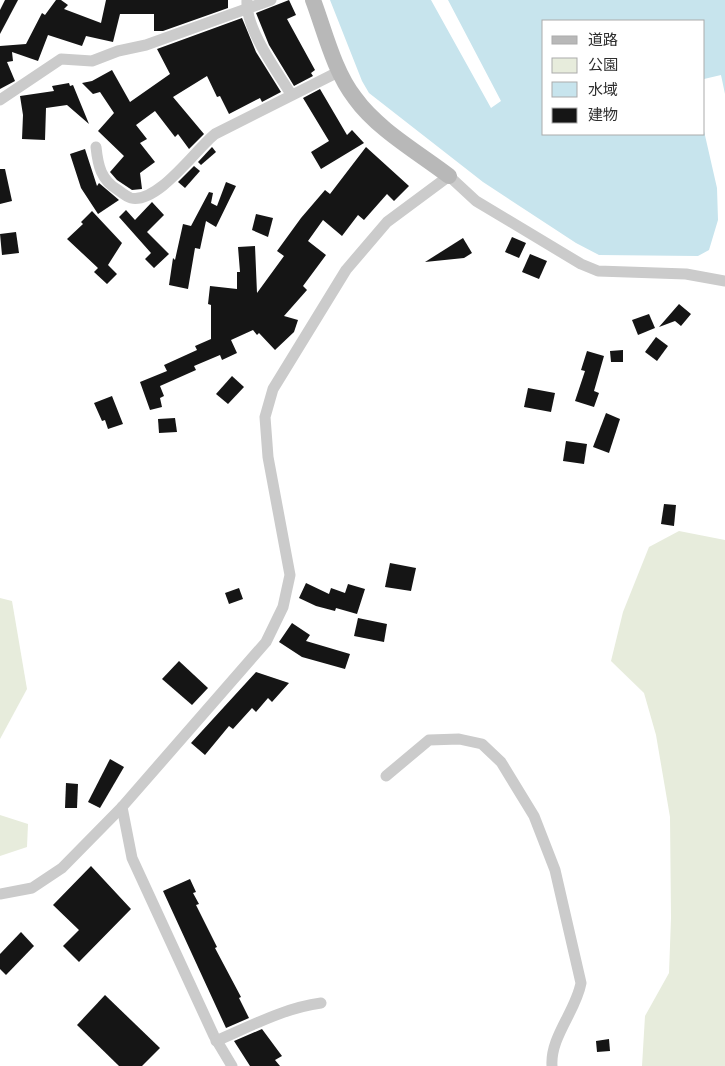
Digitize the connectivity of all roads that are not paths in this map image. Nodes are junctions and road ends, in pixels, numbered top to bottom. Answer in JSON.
{"nodes":[{"id":1,"x":271,"y":0,"type":"edge"},
{"id":2,"x":313,"y":0,"type":"edge"},
{"id":3,"x":246,"y":4,"type":"edge"},
{"id":4,"x":340,"y":71,"type":"junction"},
{"id":5,"x":291,"y":94,"type":"junction"},
{"id":6,"x":0,"y":100,"type":"edge"},
{"id":7,"x":96,"y":148,"type":"dead end"},
{"id":8,"x":449,"y":176,"type":"junction"},
{"id":9,"x":725,"y":281,"type":"edge"},
{"id":10,"x":386,"y":776,"type":"dead end"},
{"id":11,"x":122,"y":807,"type":"junction"},
{"id":12,"x":0,"y":894,"type":"edge"},
{"id":13,"x":321,"y":1003,"type":"dead end"},
{"id":14,"x":216,"y":1041,"type":"junction"},
{"id":15,"x":232,"y":1066,"type":"edge"},
{"id":16,"x":552,"y":1066,"type":"edge"}],
"edges":[{"from":1,"to":3,"type":"street"},
{"from":2,"to":4,"type":"street"},
{"from":3,"to":5,"type":"street"},
{"from":3,"to":6,"type":"street"},
{"from":4,"to":5,"type":"street"},
{"from":4,"to":8,"type":"street"},
{"from":5,"to":7,"type":"street"},
{"from":8,"to":9,"type":"street"},
{"from":8,"to":11,"type":"street"},
{"from":10,"to":16,"type":"street"},
{"from":11,"to":12,"type":"street"},
{"from":11,"to":14,"type":"street"},
{"from":13,"to":14,"type":"street"},
{"from":14,"to":15,"type":"street"}]}
